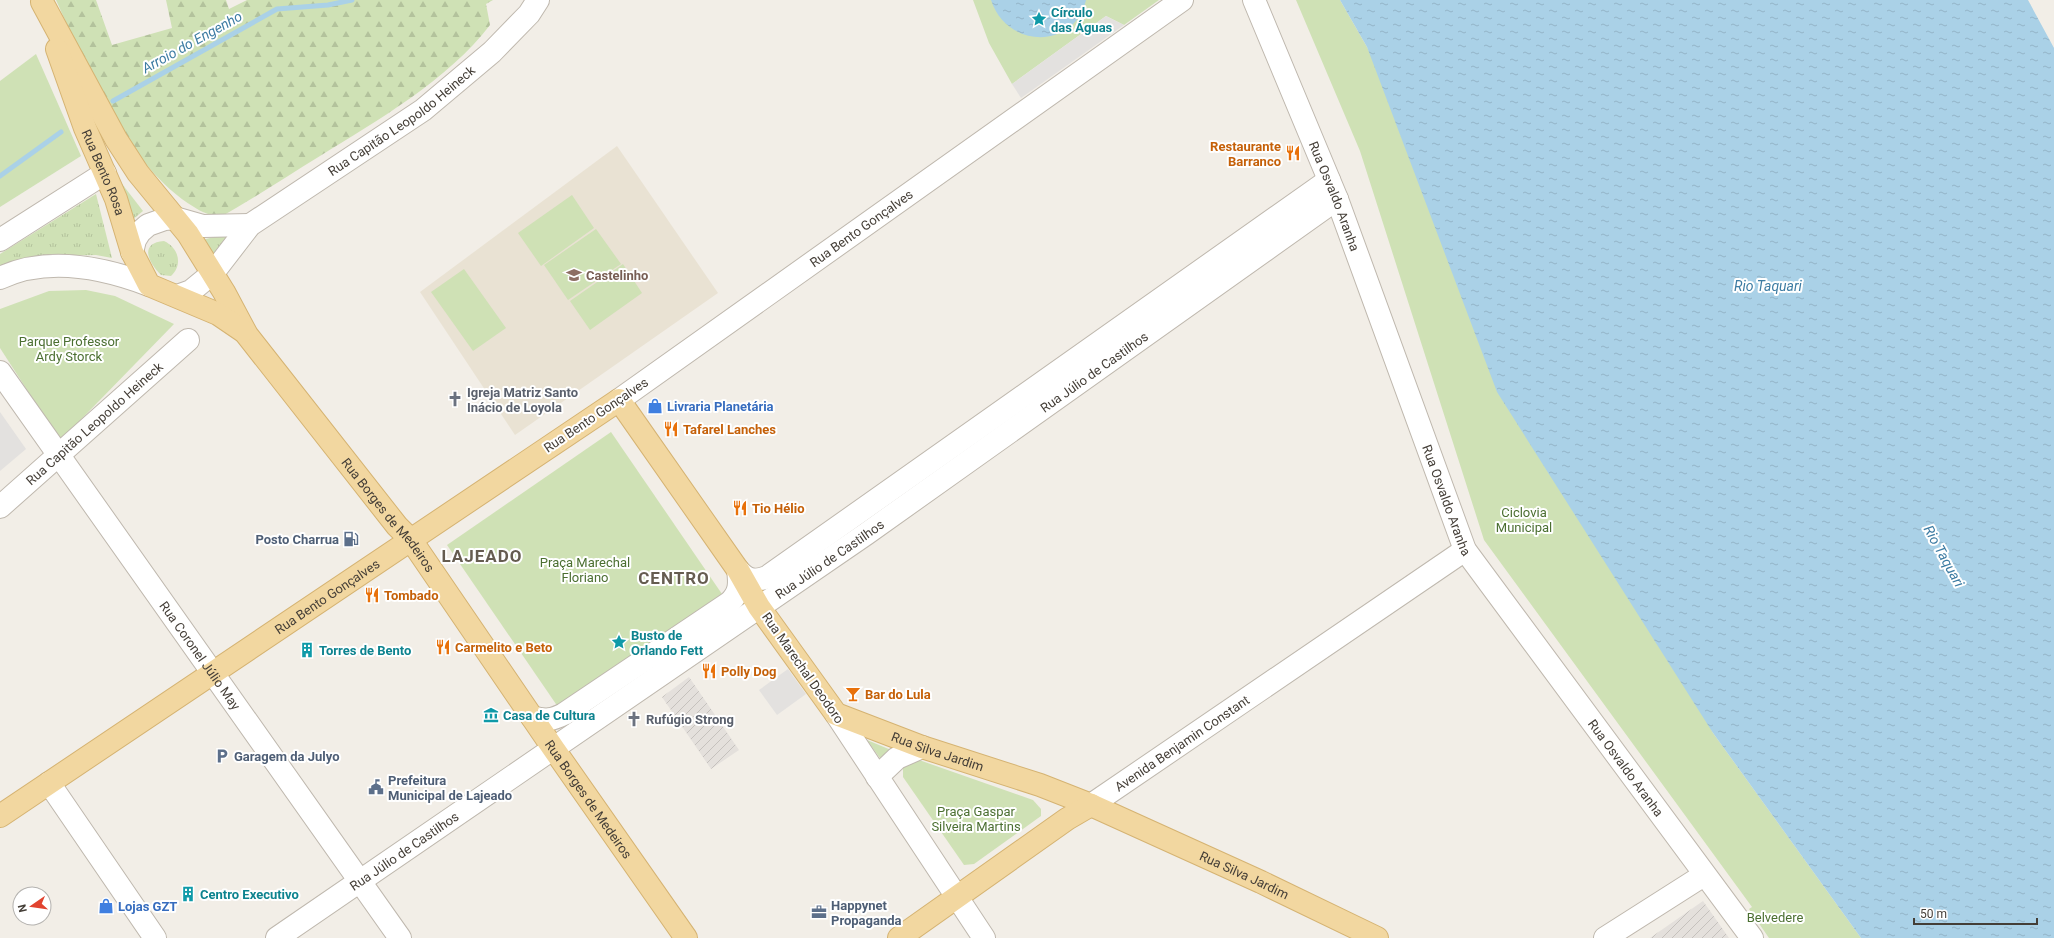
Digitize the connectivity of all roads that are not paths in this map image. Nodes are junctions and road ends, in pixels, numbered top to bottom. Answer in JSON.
{"nodes":[{"id":1,"x":538,"y":0,"type":"edge"},
{"id":2,"x":1182,"y":0,"type":"edge"},
{"id":3,"x":1254,"y":0,"type":"edge"},
{"id":4,"x":42,"y":1,"type":"edge"},
{"id":5,"x":105,"y":173,"type":"junction"},
{"id":6,"x":1333,"y":190,"type":"junction"},
{"id":7,"x":169,"y":210,"type":"junction"},
{"id":8,"x":250,"y":225,"type":"junction"},
{"id":9,"x":0,"y":240,"type":"edge"},
{"id":10,"x":132,"y":252,"type":"junction"},
{"id":11,"x":1237,"y":258,"type":"junction"},
{"id":12,"x":212,"y":273,"type":"junction"},
{"id":13,"x":0,"y":278,"type":"edge"},
{"id":14,"x":149,"y":285,"type":"junction"},
{"id":15,"x":224,"y":292,"type":"joint"},
{"id":16,"x":177,"y":296,"type":"junction"},
{"id":17,"x":247,"y":335,"type":"junction"},
{"id":18,"x":188,"y":340,"type":"dead end"},
{"id":19,"x":0,"y":372,"type":"edge"},
{"id":20,"x":619,"y":400,"type":"junction"},
{"id":21,"x":988,"y":421,"type":"junction"},
{"id":22,"x":1000,"y":439,"type":"junction"},
{"id":23,"x":59,"y":456,"type":"junction"},
{"id":24,"x":0,"y":507,"type":"edge"},
{"id":25,"x":853,"y":516,"type":"junction"},
{"id":26,"x":866,"y":534,"type":"junction"},
{"id":27,"x":411,"y":540,"type":"junction"},
{"id":28,"x":1465,"y":550,"type":"junction"},
{"id":29,"x":738,"y":570,"type":"junction"},
{"id":30,"x":759,"y":607,"type":"junction"},
{"id":31,"x":212,"y":672,"type":"junction"},
{"id":32,"x":836,"y":714,"type":"junction"},
{"id":33,"x":532,"y":717,"type":"junction"},
{"id":34,"x":922,"y":747,"type":"junction"},
{"id":35,"x":553,"y":748,"type":"junction"},
{"id":36,"x":877,"y":777,"type":"junction"},
{"id":37,"x":49,"y":783,"type":"junction"},
{"id":38,"x":1040,"y":785,"type":"junction"},
{"id":39,"x":1091,"y":805,"type":"junction"},
{"id":40,"x":1111,"y":813,"type":"junction"},
{"id":41,"x":0,"y":816,"type":"edge"},
{"id":42,"x":1067,"y":819,"type":"junction"},
{"id":43,"x":1704,"y":875,"type":"junction"},
{"id":44,"x":360,"y":881,"type":"junction"},
{"id":45,"x":956,"y":898,"type":"junction"},
{"id":46,"x":155,"y":938,"type":"edge"},
{"id":47,"x":277,"y":938,"type":"edge"},
{"id":48,"x":400,"y":938,"type":"edge"},
{"id":49,"x":686,"y":938,"type":"edge"},
{"id":50,"x":899,"y":938,"type":"edge"},
{"id":51,"x":984,"y":938,"type":"edge"},
{"id":52,"x":1377,"y":938,"type":"edge"},
{"id":53,"x":1605,"y":938,"type":"edge"},
{"id":54,"x":1752,"y":938,"type":"edge"}],
"edges":[{"from":1,"to":8,"type":"street","name":"Rua Capitão Leopoldo Heineck"},
{"from":2,"to":20,"type":"street","name":"Rua Bento Gonçalves"},
{"from":3,"to":6,"type":"street","name":"Rua Osvaldo Aranha"},
{"from":4,"to":5,"type":"main road","name":"Rua Bento Rosa"},
{"from":4,"to":7,"type":"main road","name":"Rua Bento Rosa"},
{"from":5,"to":7,"type":"main road"},
{"from":5,"to":9,"type":"street"},
{"from":5,"to":10,"type":"main road","name":"Rua Bento Rosa"},
{"from":6,"to":11,"type":"street","name":"Rua Júlio de Castilhos"},
{"from":6,"to":28,"type":"street","name":"Rua Osvaldo Aranha"},
{"from":7,"to":8,"type":"street"},
{"from":7,"to":10,"type":"street"},
{"from":7,"to":12,"type":"main road","name":"Rua Bento Rosa"},
{"from":8,"to":12,"type":"street"},
{"from":10,"to":14,"type":"main road","name":"Rua Bento Rosa"},
{"from":11,"to":21,"type":"street","name":"Rua Júlio de Castilhos"},
{"from":11,"to":22,"type":"street","name":"Rua Júlio de Castilhos"},
{"from":12,"to":15,"type":"main road","name":"Rua Bento Rosa"},
{"from":12,"to":16,"type":"street"},
{"from":13,"to":14,"type":"street"},
{"from":14,"to":16,"type":"main road"},
{"from":15,"to":17,"type":"main road","name":"Rua Borges de Medeiros"},
{"from":16,"to":17,"type":"main road","name":"Rua Borges de Medeiros"},
{"from":17,"to":27,"type":"main road","name":"Rua Borges de Medeiros"},
{"from":18,"to":23,"type":"street","name":"Rua Capitão Leopoldo Heineck"},
{"from":19,"to":23,"type":"street","name":"Rua Coronel Júlio May"},
{"from":20,"to":27,"type":"main road","name":"Rua Bento Gonçalves"},
{"from":20,"to":29,"type":"main road","name":"Rua Marechal Deodoro"},
{"from":21,"to":22,"type":"street"},
{"from":21,"to":25,"type":"street","name":"Rua Júlio de Castilhos"},
{"from":22,"to":26,"type":"street","name":"Rua Júlio de Castilhos"},
{"from":23,"to":24,"type":"street","name":"Rua Capitão Leopoldo Heineck"},
{"from":23,"to":31,"type":"street","name":"Rua Coronel Júlio May"},
{"from":25,"to":26,"type":"street"},
{"from":25,"to":29,"type":"street","name":"Rua Júlio de Castilhos"},
{"from":26,"to":30,"type":"street","name":"Rua Júlio de Castilhos"},
{"from":27,"to":31,"type":"main road","name":"Rua Bento Gonçalves"},
{"from":27,"to":33,"type":"main road","name":"Rua Borges de Medeiros"},
{"from":28,"to":39,"type":"street","name":"Avenida Benjamin Constant"},
{"from":28,"to":43,"type":"street","name":"Rua Osvaldo Aranha"},
{"from":29,"to":30,"type":"main road","name":"Rua Marechal Deodoro"},
{"from":29,"to":33,"type":"street"},
{"from":30,"to":32,"type":"main road","name":"Rua Marechal Deodoro"},
{"from":30,"to":35,"type":"street","name":"Rua Júlio de Castilhos"},
{"from":31,"to":37,"type":"main road","name":"Rua Bento Gonçalves"},
{"from":31,"to":44,"type":"street","name":"Rua Coronel Júlio May"},
{"from":32,"to":34,"type":"main road","name":"Rua Silva Jardim"},
{"from":32,"to":36,"type":"street","name":"Rua Marechal Deodoro"},
{"from":33,"to":35,"type":"main road","name":"Rua Borges de Medeiros"},
{"from":34,"to":36,"type":"street"},
{"from":34,"to":38,"type":"main road","name":"Rua Silva Jardim"},
{"from":35,"to":44,"type":"street","name":"Rua Júlio de Castilhos"},
{"from":35,"to":49,"type":"main road","name":"Rua Borges de Medeiros"},
{"from":36,"to":45,"type":"street","name":"Rua Marechal Deodoro"},
{"from":37,"to":41,"type":"main road","name":"Rua Bento Gonçalves"},
{"from":37,"to":46,"type":"street"},
{"from":38,"to":39,"type":"main road","name":"Rua Silva Jardim"},
{"from":38,"to":42,"type":"main road","name":"Rua Silva Jardim"},
{"from":39,"to":40,"type":"main road","name":"Rua Silva Jardim"},
{"from":39,"to":42,"type":"main road","name":"Avenida Benjamin Constant"},
{"from":40,"to":42,"type":"main road"},
{"from":40,"to":52,"type":"main road","name":"Rua Silva Jardim"},
{"from":42,"to":45,"type":"main road","name":"Avenida Benjamin Constant"},
{"from":43,"to":53,"type":"street"},
{"from":43,"to":54,"type":"street","name":"Rua Osvaldo Aranha"},
{"from":44,"to":47,"type":"street","name":"Rua Júlio de Castilhos"},
{"from":44,"to":48,"type":"street","name":"Rua Coronel Júlio May"},
{"from":45,"to":50,"type":"main road","name":"Avenida Benjamin Constant"},
{"from":45,"to":51,"type":"street","name":"Rua Marechal Deodoro"}]}
